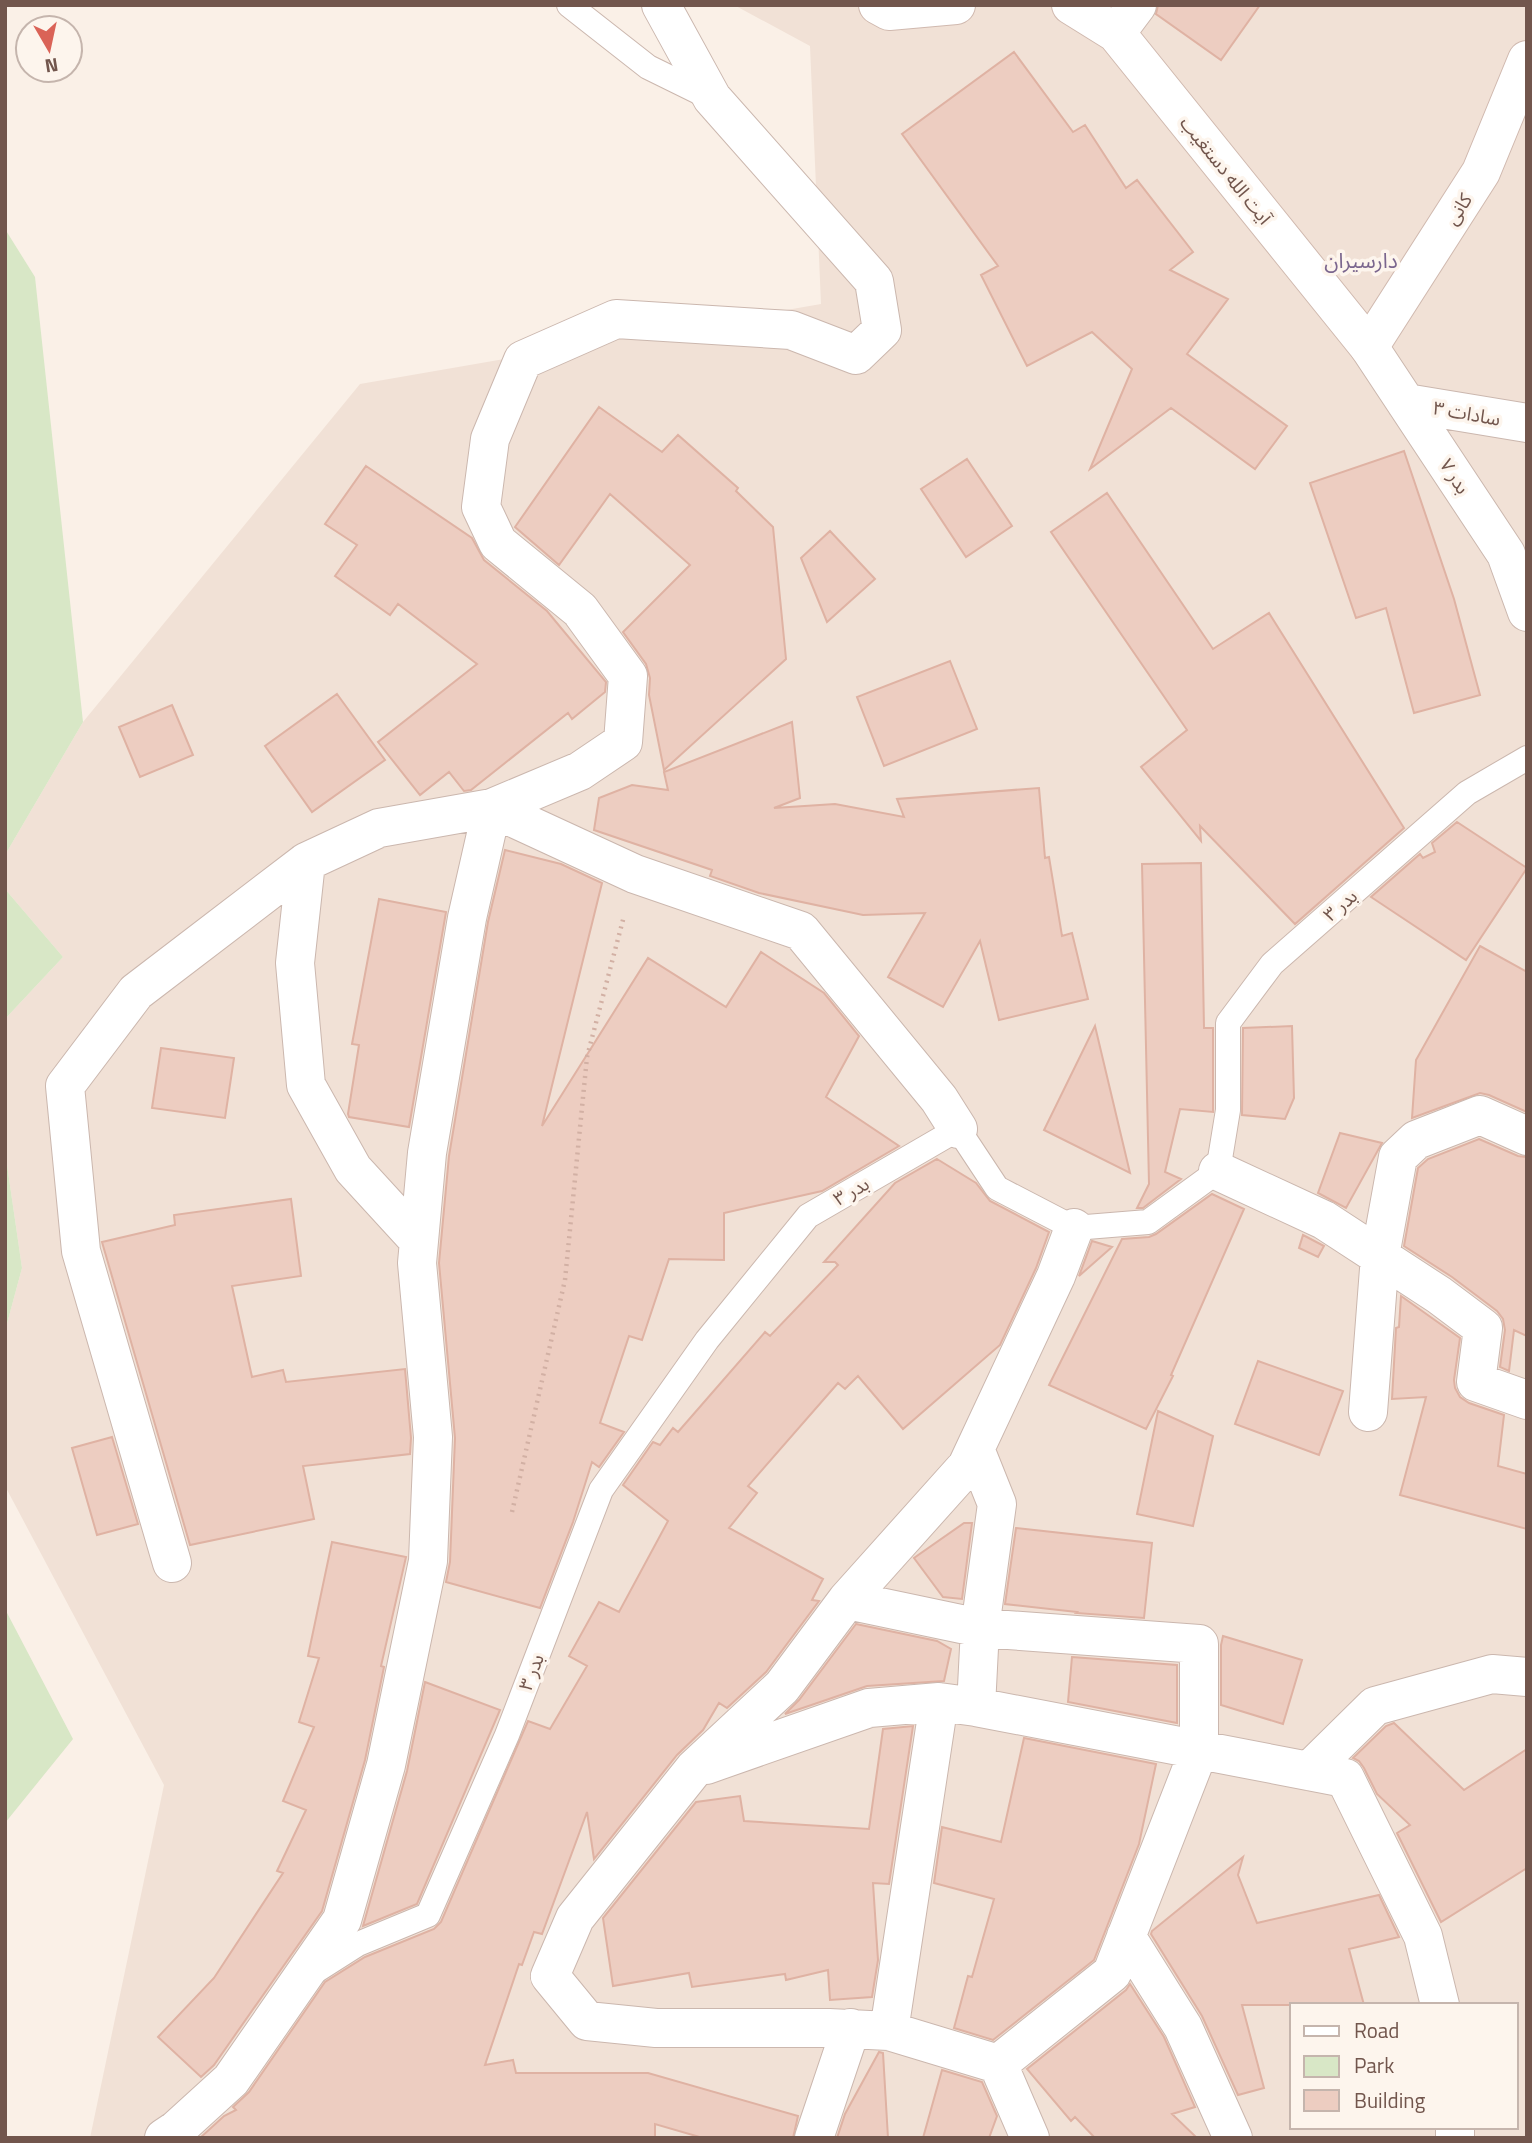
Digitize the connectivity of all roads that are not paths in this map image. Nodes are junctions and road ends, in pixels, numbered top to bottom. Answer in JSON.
{"nodes":[{"id":1,"x":569,"y":5,"type":"edge"},
{"id":2,"x":661,"y":5,"type":"edge"},
{"id":3,"x":878,"y":5,"type":"edge"},
{"id":4,"x":956,"y":5,"type":"edge"},
{"id":5,"x":1071,"y":5,"type":"edge"},
{"id":6,"x":1126,"y":19,"type":"edge"},
{"id":7,"x":1527,"y":60,"type":"edge"},
{"id":8,"x":712,"y":98,"type":"junction"},
{"id":9,"x":1370,"y":347,"type":"junction"},
{"id":10,"x":1406,"y":402,"type":"junction"},
{"id":11,"x":1527,"y":423,"type":"edge"},
{"id":12,"x":1527,"y":612,"type":"edge"},
{"id":13,"x":1527,"y":758,"type":"edge"},
{"id":14,"x":492,"y":808,"type":"junction"},
{"id":15,"x":306,"y":862,"type":"junction"},
{"id":16,"x":958,"y":1129,"type":"junction"},
{"id":17,"x":1527,"y":1136,"type":"edge"},
{"id":18,"x":1218,"y":1171,"type":"junction"},
{"id":19,"x":1074,"y":1228,"type":"junction"},
{"id":20,"x":419,"y":1241,"type":"junction"},
{"id":21,"x":1380,"y":1256,"type":"junction"},
{"id":22,"x":1527,"y":1400,"type":"edge"},
{"id":23,"x":1368,"y":1412,"type":"dead end"},
{"id":24,"x":975,"y":1449,"type":"junction"},
{"id":25,"x":172,"y":1563,"type":"dead end"},
{"id":26,"x":847,"y":1601,"type":"junction"},
{"id":27,"x":980,"y":1628,"type":"junction"},
{"id":28,"x":1527,"y":1677,"type":"edge"},
{"id":29,"x":939,"y":1702,"type":"junction"},
{"id":30,"x":976,"y":1707,"type":"junction"},
{"id":31,"x":1199,"y":1750,"type":"junction"},
{"id":32,"x":694,"y":1769,"type":"junction"},
{"id":33,"x":1309,"y":1771,"type":"junction"},
{"id":34,"x":1126,"y":1936,"type":"junction"},
{"id":35,"x":302,"y":1980,"type":"junction"},
{"id":36,"x":1440,"y":2003,"type":"edge"},
{"id":37,"x":851,"y":2028,"type":"junction"},
{"id":38,"x":889,"y":2031,"type":"junction"},
{"id":39,"x":998,"y":2064,"type":"junction"},
{"id":40,"x":164,"y":2138,"type":"edge"},
{"id":41,"x":814,"y":2138,"type":"edge"},
{"id":42,"x":1030,"y":2138,"type":"edge"},
{"id":43,"x":1233,"y":2138,"type":"edge"}],
"edges":[{"from":1,"to":8,"type":"lane"},
{"from":2,"to":8,"type":"street"},
{"from":3,"to":4,"type":"street"},
{"from":5,"to":6,"type":"street","name":"آیت الله دستغیب"},
{"from":6,"to":9,"type":"street","name":"آیت الله دستغیب"},
{"from":7,"to":9,"type":"street","name":"کانی"},
{"from":8,"to":14,"type":"street"},
{"from":9,"to":10,"type":"street","name":"بدر ۷"},
{"from":10,"to":11,"type":"street","name":"سادات ۳"},
{"from":10,"to":12,"type":"street","name":"بدر ۷"},
{"from":13,"to":18,"type":"lane","name":"بدر ۳"},
{"from":14,"to":15,"type":"street"},
{"from":14,"to":16,"type":"street"},
{"from":14,"to":20,"type":"street"},
{"from":15,"to":20,"type":"street"},
{"from":15,"to":25,"type":"street"},
{"from":16,"to":19,"type":"lane"},
{"from":16,"to":35,"type":"lane","name":"بدر ۳"},
{"from":17,"to":21,"type":"street"},
{"from":18,"to":19,"type":"lane"},
{"from":18,"to":21,"type":"street"},
{"from":19,"to":24,"type":"street"},
{"from":20,"to":35,"type":"street"},
{"from":21,"to":22,"type":"street"},
{"from":21,"to":23,"type":"street"},
{"from":24,"to":26,"type":"street"},
{"from":24,"to":27,"type":"street"},
{"from":26,"to":27,"type":"street"},
{"from":26,"to":32,"type":"street"},
{"from":27,"to":30,"type":"street"},
{"from":27,"to":31,"type":"street"},
{"from":28,"to":33,"type":"street"},
{"from":29,"to":30,"type":"street"},
{"from":29,"to":32,"type":"street"},
{"from":29,"to":38,"type":"street"},
{"from":30,"to":31,"type":"street"},
{"from":31,"to":33,"type":"street"},
{"from":31,"to":34,"type":"street"},
{"from":32,"to":37,"type":"street"},
{"from":33,"to":36,"type":"street"},
{"from":34,"to":39,"type":"street"},
{"from":34,"to":43,"type":"street"},
{"from":35,"to":40,"type":"street"},
{"from":37,"to":38,"type":"street"},
{"from":37,"to":41,"type":"street"},
{"from":38,"to":39,"type":"street"},
{"from":39,"to":42,"type":"street"}]}
